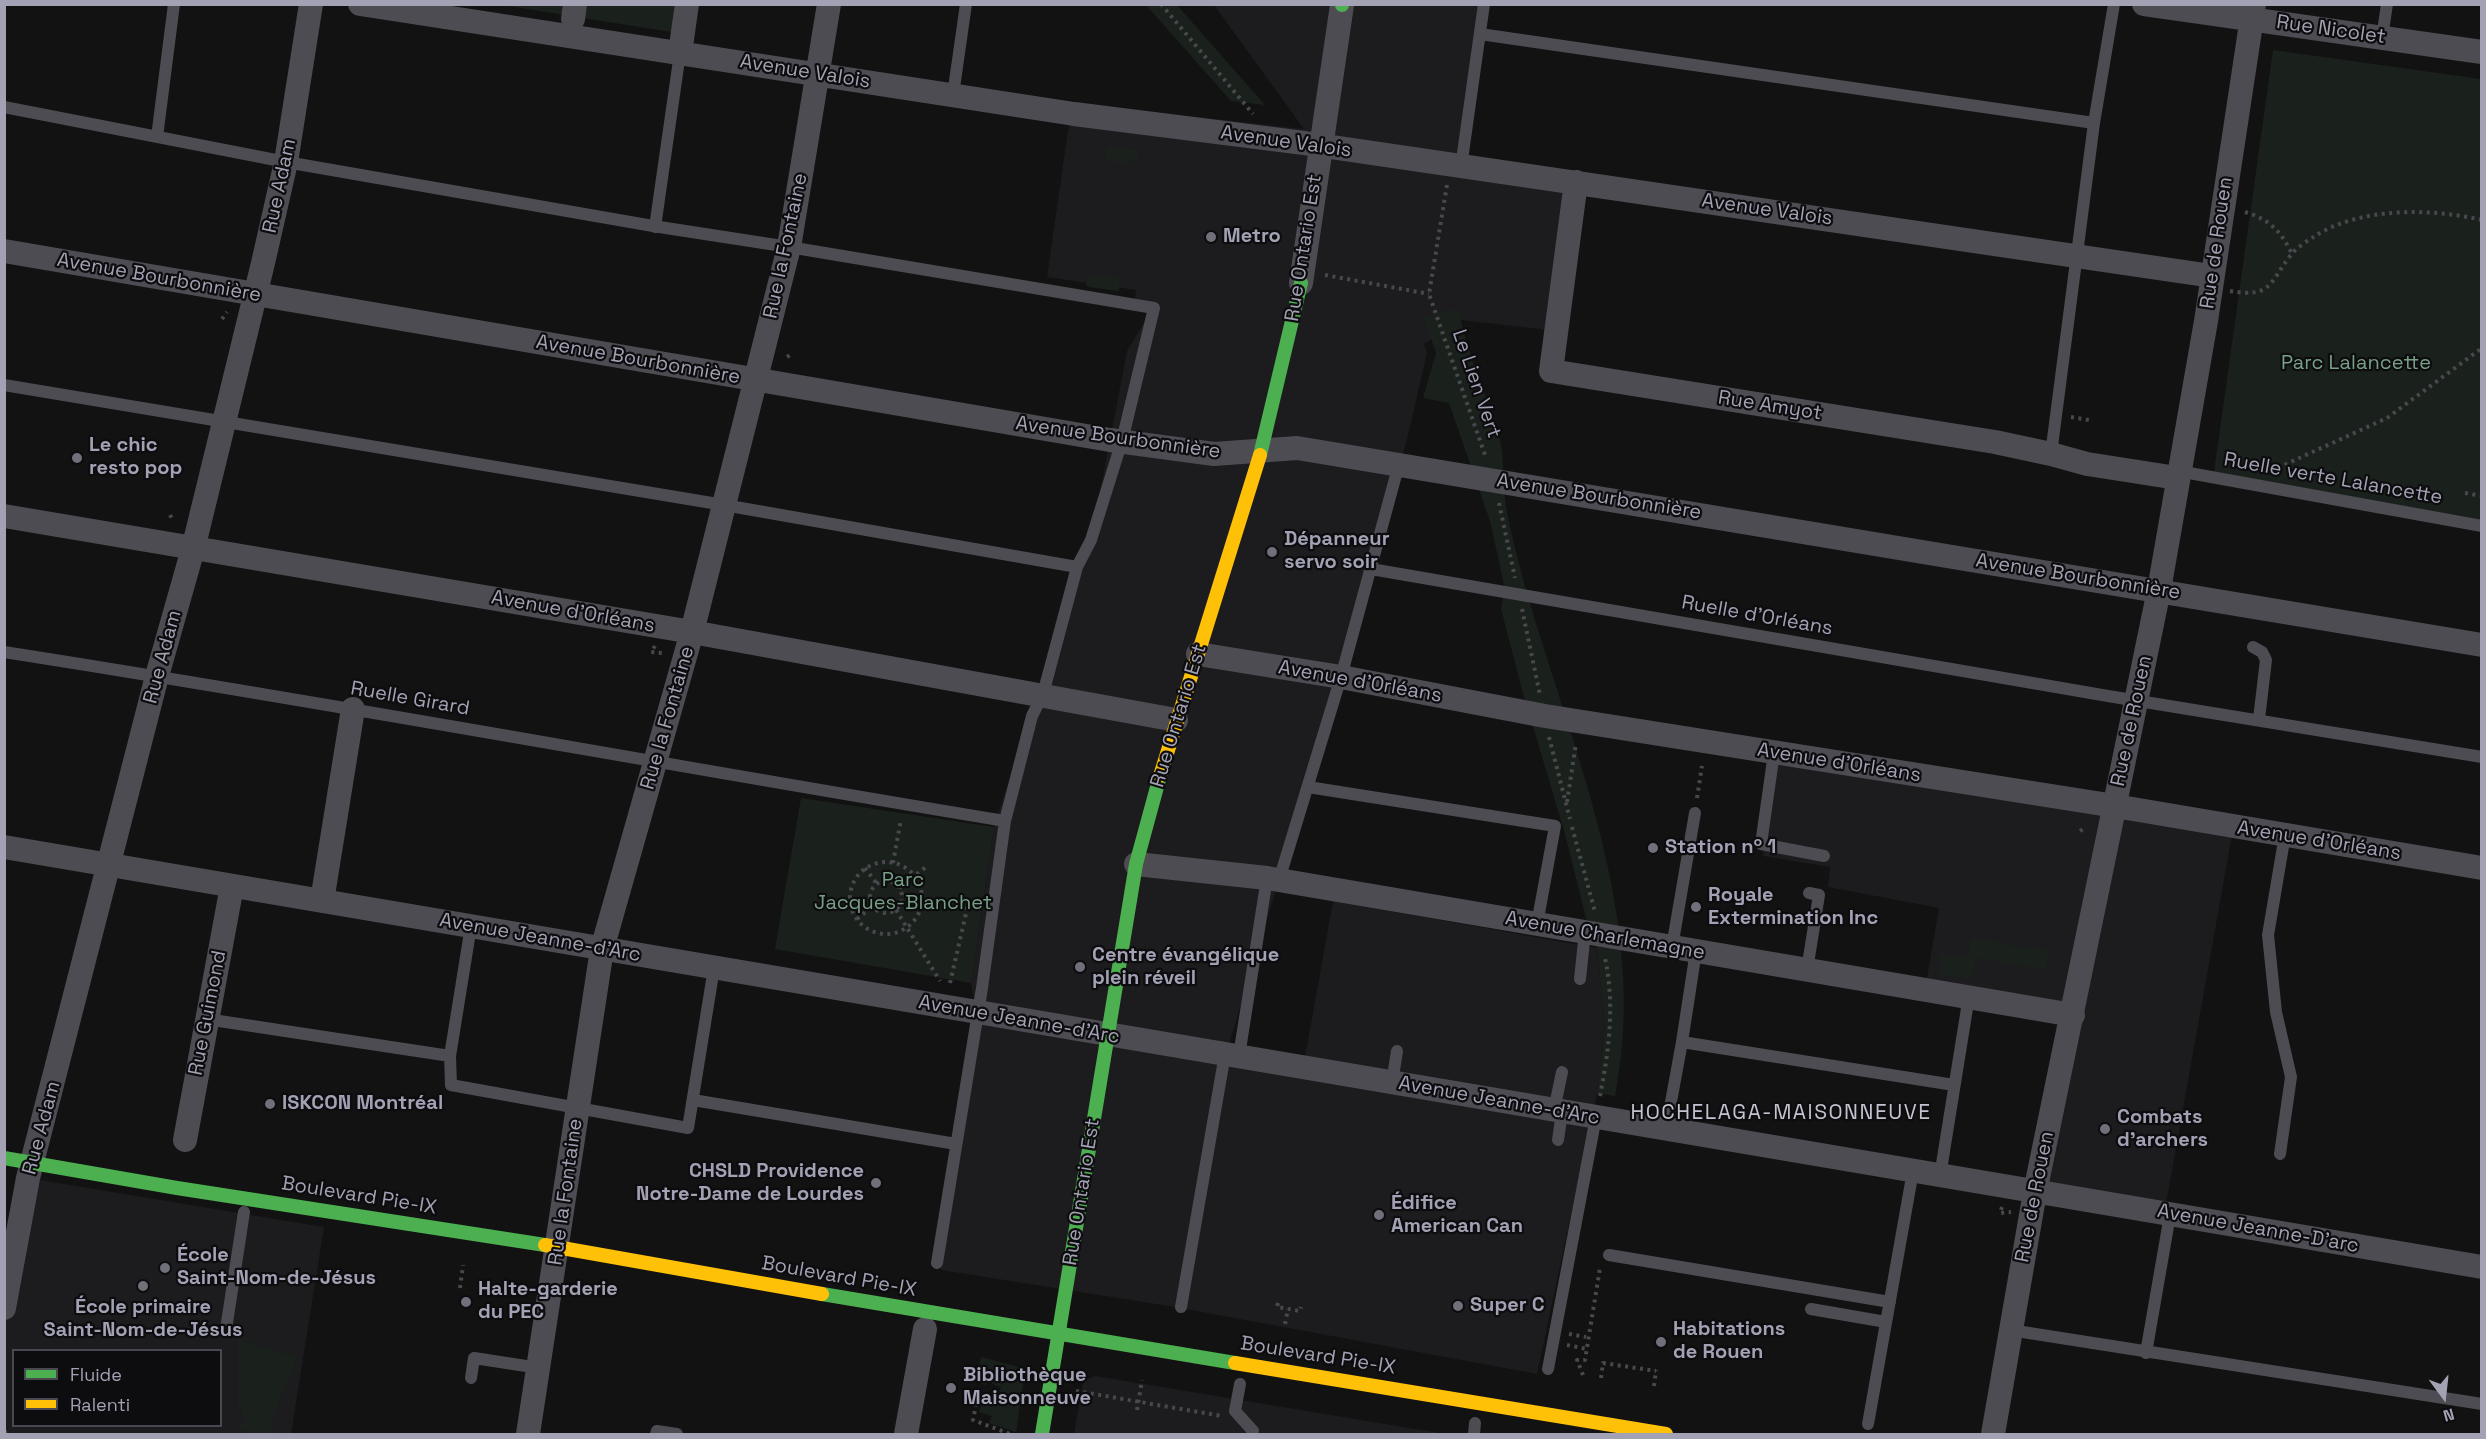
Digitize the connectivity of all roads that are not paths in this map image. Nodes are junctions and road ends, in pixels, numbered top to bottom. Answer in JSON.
{"nodes":[{"id":1,"x":174,"y":4,"type":"edge"},
{"id":2,"x":311,"y":4,"type":"edge"},
{"id":3,"x":360,"y":4,"type":"edge"},
{"id":4,"x":687,"y":4,"type":"edge"},
{"id":5,"x":829,"y":4,"type":"edge"},
{"id":6,"x":966,"y":4,"type":"edge"},
{"id":7,"x":1484,"y":4,"type":"edge"},
{"id":8,"x":2114,"y":4,"type":"edge"},
{"id":9,"x":2144,"y":4,"type":"edge"},
{"id":10,"x":2387,"y":4,"type":"edge"},
{"id":11,"x":1342,"y":5,"type":"edge"},
{"id":12,"x":2252,"y":12,"type":"edge"},
{"id":13,"x":1479,"y":34,"type":"junction"},
{"id":14,"x":2382,"y":38,"type":"junction"},
{"id":15,"x":2481,"y":52,"type":"edge"},
{"id":16,"x":680,"y":53,"type":"junction"},
{"id":17,"x":818,"y":75,"type":"junction"},
{"id":18,"x":953,"y":95,"type":"junction"},
{"id":19,"x":4,"y":107,"type":"edge"},
{"id":20,"x":2094,"y":123,"type":"junction"},
{"id":21,"x":157,"y":137,"type":"junction"},
{"id":22,"x":1320,"y":146,"type":"junction"},
{"id":23,"x":286,"y":162,"type":"junction"},
{"id":24,"x":1461,"y":167,"type":"junction"},
{"id":25,"x":1576,"y":182,"type":"junction"},
{"id":26,"x":655,"y":227,"type":"junction"},
{"id":27,"x":789,"y":247,"type":"junction"},
{"id":28,"x":4,"y":251,"type":"edge"},
{"id":29,"x":2076,"y":254,"type":"junction"},
{"id":30,"x":2212,"y":276,"type":"junction"},
{"id":31,"x":1301,"y":283,"type":"joint"},
{"id":32,"x":255,"y":294,"type":"junction"},
{"id":33,"x":756,"y":381,"type":"junction"},
{"id":34,"x":4,"y":385,"type":"edge"},
{"id":35,"x":224,"y":422,"type":"junction"},
{"id":36,"x":1122,"y":441,"type":"junction"},
{"id":37,"x":1261,"y":450,"type":"junction"},
{"id":38,"x":2051,"y":454,"type":"junction"},
{"id":39,"x":1399,"y":464,"type":"junction"},
{"id":40,"x":2178,"y":474,"type":"junction"},
{"id":41,"x":724,"y":505,"type":"junction"},
{"id":42,"x":4,"y":516,"type":"edge"},
{"id":43,"x":2481,"y":526,"type":"edge"},
{"id":44,"x":193,"y":549,"type":"junction"},
{"id":45,"x":1077,"y":567,"type":"junction"},
{"id":46,"x":1371,"y":569,"type":"junction"},
{"id":47,"x":2159,"y":590,"type":"junction"},
{"id":48,"x":692,"y":632,"type":"junction"},
{"id":49,"x":2481,"y":645,"type":"edge"},
{"id":50,"x":2253,"y":647,"type":"dead end"},
{"id":51,"x":4,"y":652,"type":"edge"},
{"id":52,"x":1198,"y":654,"type":"junction"},
{"id":53,"x":157,"y":676,"type":"junction"},
{"id":54,"x":1341,"y":677,"type":"junction"},
{"id":55,"x":1044,"y":694,"type":"junction"},
{"id":56,"x":2136,"y":699,"type":"junction"},
{"id":57,"x":353,"y":709,"type":"junction"},
{"id":58,"x":2259,"y":719,"type":"junction"},
{"id":59,"x":1176,"y":720,"type":"junction"},
{"id":60,"x":1774,"y":753,"type":"junction"},
{"id":61,"x":2481,"y":757,"type":"edge"},
{"id":62,"x":655,"y":763,"type":"junction"},
{"id":63,"x":1308,"y":787,"type":"junction"},
{"id":64,"x":2115,"y":806,"type":"junction"},
{"id":65,"x":1695,"y":813,"type":"road end"},
{"id":66,"x":1005,"y":821,"type":"junction"},
{"id":67,"x":2285,"y":835,"type":"junction"},
{"id":68,"x":4,"y":847,"type":"edge"},
{"id":69,"x":1824,"y":856,"type":"dead end"},
{"id":70,"x":1136,"y":864,"type":"junction"},
{"id":71,"x":108,"y":865,"type":"junction"},
{"id":72,"x":2481,"y":868,"type":"edge"},
{"id":73,"x":1273,"y":879,"type":"junction"},
{"id":74,"x":232,"y":886,"type":"junction"},
{"id":75,"x":1809,"y":894,"type":"dead end"},
{"id":76,"x":322,"y":901,"type":"junction"},
{"id":77,"x":1537,"y":924,"type":"junction"},
{"id":78,"x":471,"y":926,"type":"junction"},
{"id":79,"x":1585,"y":932,"type":"junction"},
{"id":80,"x":1672,"y":947,"type":"junction"},
{"id":81,"x":602,"y":949,"type":"junction"},
{"id":82,"x":1696,"y":951,"type":"junction"},
{"id":83,"x":714,"y":968,"type":"junction"},
{"id":84,"x":1807,"y":970,"type":"junction"},
{"id":85,"x":1580,"y":978,"type":"dead end"},
{"id":86,"x":1969,"y":996,"type":"junction"},
{"id":87,"x":977,"y":1012,"type":"junction"},
{"id":88,"x":2073,"y":1015,"type":"junction"},
{"id":89,"x":206,"y":1019,"type":"junction"},
{"id":90,"x":1108,"y":1034,"type":"junction"},
{"id":91,"x":1682,"y":1042,"type":"junction"},
{"id":92,"x":1397,"y":1051,"type":"dead end"},
{"id":93,"x":1232,"y":1055,"type":"junction"},
{"id":94,"x":450,"y":1056,"type":"junction"},
{"id":95,"x":1562,"y":1072,"type":"dead end"},
{"id":96,"x":1392,"y":1083,"type":"junction"},
{"id":97,"x":1954,"y":1085,"type":"junction"},
{"id":98,"x":693,"y":1100,"type":"junction"},
{"id":99,"x":578,"y":1108,"type":"junction"},
{"id":100,"x":1558,"y":1111,"type":"junction"},
{"id":101,"x":1596,"y":1118,"type":"junction"},
{"id":102,"x":1666,"y":1129,"type":"junction"},
{"id":103,"x":185,"y":1140,"type":"dead end"},
{"id":104,"x":1558,"y":1140,"type":"dead end"},
{"id":105,"x":956,"y":1144,"type":"junction"},
{"id":106,"x":2280,"y":1154,"type":"dead end"},
{"id":107,"x":4,"y":1158,"type":"edge"},
{"id":108,"x":1913,"y":1171,"type":"junction"},
{"id":109,"x":31,"y":1175,"type":"junction"},
{"id":110,"x":1940,"y":1176,"type":"junction"},
{"id":111,"x":2035,"y":1192,"type":"junction"},
{"id":112,"x":173,"y":1202,"type":"dead end"},
{"id":113,"x":249,"y":1214,"type":"joint"},
{"id":114,"x":2170,"y":1215,"type":"junction"},
{"id":115,"x":1609,"y":1255,"type":"road end"},
{"id":116,"x":557,"y":1263,"type":"junction"},
{"id":117,"x":937,"y":1263,"type":"dead end"},
{"id":118,"x":2481,"y":1267,"type":"edge"},
{"id":119,"x":1890,"y":1302,"type":"junction"},
{"id":120,"x":1181,"y":1307,"type":"dead end"},
{"id":121,"x":4,"y":1308,"type":"edge"},
{"id":122,"x":1811,"y":1309,"type":"dead end"},
{"id":123,"x":1886,"y":1322,"type":"junction"},
{"id":124,"x":226,"y":1329,"type":"dead end"},
{"id":125,"x":924,"y":1329,"type":"dead end"},
{"id":126,"x":2010,"y":1330,"type":"junction"},
{"id":127,"x":1058,"y":1333,"type":"junction"},
{"id":128,"x":1050,"y":1349,"type":"junction"},
{"id":129,"x":1072,"y":1353,"type":"dead end"},
{"id":130,"x":2146,"y":1353,"type":"junction"},
{"id":131,"x":539,"y":1368,"type":"junction"},
{"id":132,"x":1548,"y":1369,"type":"dead end"},
{"id":133,"x":471,"y":1378,"type":"dead end"},
{"id":134,"x":1240,"y":1384,"type":"dead end"},
{"id":135,"x":2481,"y":1404,"type":"edge"},
{"id":136,"x":1868,"y":1424,"type":"dead end"},
{"id":137,"x":1252,"y":1431,"type":"dead end"},
{"id":138,"x":528,"y":1434,"type":"edge"},
{"id":139,"x":656,"y":1434,"type":"edge"},
{"id":140,"x":677,"y":1434,"type":"edge"},
{"id":141,"x":906,"y":1434,"type":"edge"},
{"id":142,"x":1042,"y":1434,"type":"edge"},
{"id":143,"x":1666,"y":1434,"type":"edge"},
{"id":144,"x":1993,"y":1434,"type":"edge"}],
"edges":[{"from":1,"to":21,"type":"lane"},
{"from":2,"to":23,"type":"street","name":"Rue Adam"},
{"from":3,"to":16,"type":"street","name":"Avenue Valois"},
{"from":4,"to":16,"type":"street"},
{"from":5,"to":17,"type":"street","name":"Rue la Fontaine"},
{"from":6,"to":18,"type":"lane"},
{"from":7,"to":13,"type":"lane"},
{"from":8,"to":20,"type":"lane"},
{"from":9,"to":12,"type":"street","name":"Rue Nicolet"},
{"from":10,"to":14,"type":"lane"},
{"from":11,"to":22,"type":"street","name":"Rue Ontario Est"},
{"from":12,"to":14,"type":"street","name":"Rue Nicolet"},
{"from":12,"to":30,"type":"street","name":"Rue de Rouen"},
{"from":13,"to":20,"type":"lane"},
{"from":13,"to":24,"type":"lane"},
{"from":14,"to":15,"type":"street","name":"Rue Nicolet"},
{"from":16,"to":17,"type":"street","name":"Avenue Valois"},
{"from":16,"to":26,"type":"lane"},
{"from":17,"to":18,"type":"street","name":"Avenue Valois"},
{"from":17,"to":27,"type":"street","name":"Rue la Fontaine"},
{"from":18,"to":22,"type":"street","name":"Avenue Valois"},
{"from":19,"to":21,"type":"lane"},
{"from":20,"to":29,"type":"lane"},
{"from":21,"to":23,"type":"lane"},
{"from":22,"to":24,"type":"street","name":"Avenue Valois"},
{"from":22,"to":31,"type":"street","name":"Rue Ontario Est"},
{"from":23,"to":26,"type":"lane"},
{"from":23,"to":32,"type":"street","name":"Rue Adam"},
{"from":24,"to":25,"type":"street","name":"Avenue Valois"},
{"from":25,"to":29,"type":"street","name":"Avenue Valois"},
{"from":25,"to":38,"type":"street","name":"Rue Amyot"},
{"from":26,"to":27,"type":"lane"},
{"from":27,"to":33,"type":"street","name":"Rue la Fontaine"},
{"from":27,"to":36,"type":"lane"},
{"from":28,"to":32,"type":"street","name":"Avenue Bourbonnière"},
{"from":29,"to":30,"type":"street","name":"Avenue Valois"},
{"from":29,"to":38,"type":"lane"},
{"from":30,"to":40,"type":"street","name":"Rue de Rouen"},
{"from":31,"to":37,"type":"main road","name":"Rue Ontario Est"},
{"from":32,"to":33,"type":"street","name":"Avenue Bourbonnière"},
{"from":32,"to":35,"type":"street","name":"Rue Adam"},
{"from":33,"to":36,"type":"street","name":"Avenue Bourbonnière"},
{"from":33,"to":41,"type":"street","name":"Rue la Fontaine"},
{"from":34,"to":35,"type":"lane"},
{"from":35,"to":41,"type":"lane"},
{"from":35,"to":44,"type":"street","name":"Rue Adam"},
{"from":36,"to":37,"type":"street","name":"Avenue Bourbonnière"},
{"from":36,"to":45,"type":"lane"},
{"from":37,"to":39,"type":"street","name":"Avenue Bourbonnière"},
{"from":37,"to":52,"type":"main road","name":"Rue Ontario Est"},
{"from":38,"to":40,"type":"street","name":"Rue Amyot"},
{"from":39,"to":46,"type":"lane"},
{"from":39,"to":47,"type":"street","name":"Avenue Bourbonnière"},
{"from":40,"to":43,"type":"lane","name":"Ruelle verte Lalancette"},
{"from":40,"to":47,"type":"street","name":"Rue de Rouen"},
{"from":41,"to":45,"type":"lane"},
{"from":41,"to":48,"type":"street","name":"Rue la Fontaine"},
{"from":42,"to":44,"type":"street","name":"Avenue d'Orléans"},
{"from":44,"to":48,"type":"street","name":"Avenue d'Orléans"},
{"from":44,"to":53,"type":"street","name":"Rue Adam"},
{"from":45,"to":55,"type":"lane"},
{"from":46,"to":54,"type":"lane"},
{"from":46,"to":56,"type":"lane","name":"Ruelle d'Orléans"},
{"from":47,"to":49,"type":"street","name":"Avenue Bourbonnière"},
{"from":47,"to":56,"type":"street","name":"Rue de Rouen"},
{"from":48,"to":55,"type":"street","name":"Avenue d'Orléans"},
{"from":48,"to":62,"type":"street","name":"Rue la Fontaine"},
{"from":50,"to":58,"type":"lane"},
{"from":51,"to":53,"type":"lane","name":"Ruelle Girard"},
{"from":52,"to":54,"type":"street","name":"Avenue d'Orléans"},
{"from":52,"to":59,"type":"main road","name":"Rue Ontario Est"},
{"from":53,"to":57,"type":"lane","name":"Ruelle Girard"},
{"from":53,"to":71,"type":"street","name":"Rue Adam"},
{"from":54,"to":60,"type":"street","name":"Avenue d'Orléans"},
{"from":54,"to":63,"type":"lane"},
{"from":55,"to":59,"type":"street","name":"Avenue d'Orléans"},
{"from":55,"to":66,"type":"lane"},
{"from":56,"to":58,"type":"lane","name":"Ruelle d'Orléans"},
{"from":56,"to":64,"type":"street","name":"Rue de Rouen"},
{"from":57,"to":62,"type":"lane","name":"Ruelle Girard"},
{"from":57,"to":76,"type":"street"},
{"from":58,"to":61,"type":"lane","name":"Ruelle d'Orléans"},
{"from":59,"to":70,"type":"main road","name":"Rue Ontario Est"},
{"from":60,"to":64,"type":"street","name":"Avenue d'Orléans"},
{"from":60,"to":69,"type":"lane"},
{"from":62,"to":66,"type":"lane","name":"Ruelle Girard"},
{"from":62,"to":81,"type":"street","name":"Rue la Fontaine"},
{"from":63,"to":73,"type":"lane"},
{"from":63,"to":77,"type":"lane"},
{"from":64,"to":67,"type":"street","name":"Avenue d'Orléans"},
{"from":64,"to":88,"type":"street","name":"Rue de Rouen"},
{"from":65,"to":80,"type":"lane"},
{"from":66,"to":87,"type":"lane"},
{"from":67,"to":72,"type":"street","name":"Avenue d'Orléans"},
{"from":67,"to":106,"type":"lane"},
{"from":68,"to":71,"type":"street","name":"Avenue Jeanne-d'Arc"},
{"from":70,"to":73,"type":"street","name":"Avenue Charlemagne"},
{"from":70,"to":90,"type":"main road","name":"Rue Ontario Est"},
{"from":71,"to":74,"type":"street","name":"Avenue Jeanne-d'Arc"},
{"from":71,"to":109,"type":"street","name":"Rue Adam"},
{"from":73,"to":77,"type":"street","name":"Avenue Charlemagne"},
{"from":73,"to":93,"type":"lane"},
{"from":74,"to":76,"type":"street","name":"Avenue Jeanne-d'Arc"},
{"from":74,"to":89,"type":"street","name":"Rue Guimond"},
{"from":75,"to":84,"type":"lane"},
{"from":76,"to":78,"type":"street","name":"Avenue Jeanne-d'Arc"},
{"from":77,"to":79,"type":"street","name":"Avenue Charlemagne"},
{"from":78,"to":81,"type":"street","name":"Avenue Jeanne-d'Arc"},
{"from":78,"to":94,"type":"lane"},
{"from":79,"to":80,"type":"street","name":"Avenue Charlemagne"},
{"from":79,"to":85,"type":"lane"},
{"from":80,"to":82,"type":"street","name":"Avenue Charlemagne"},
{"from":81,"to":83,"type":"street","name":"Avenue Jeanne-d'Arc"},
{"from":81,"to":99,"type":"street","name":"Rue la Fontaine"},
{"from":82,"to":84,"type":"street","name":"Avenue Charlemagne"},
{"from":82,"to":91,"type":"lane"},
{"from":83,"to":87,"type":"street","name":"Avenue Jeanne-d'Arc"},
{"from":83,"to":98,"type":"lane"},
{"from":84,"to":86,"type":"street","name":"Avenue Charlemagne"},
{"from":86,"to":88,"type":"street","name":"Avenue Charlemagne"},
{"from":86,"to":97,"type":"lane"},
{"from":87,"to":90,"type":"street","name":"Avenue Jeanne-d'Arc"},
{"from":87,"to":105,"type":"lane"},
{"from":88,"to":111,"type":"street","name":"Rue de Rouen"},
{"from":89,"to":94,"type":"lane"},
{"from":89,"to":103,"type":"street","name":"Rue Guimond"},
{"from":90,"to":93,"type":"street","name":"Avenue Jeanne-d'Arc"},
{"from":90,"to":127,"type":"main road","name":"Rue Ontario Est"},
{"from":91,"to":97,"type":"lane"},
{"from":91,"to":102,"type":"lane"},
{"from":92,"to":96,"type":"lane"},
{"from":93,"to":96,"type":"street","name":"Avenue Jeanne-d'Arc"},
{"from":93,"to":120,"type":"lane"},
{"from":94,"to":99,"type":"lane"},
{"from":95,"to":100,"type":"lane"},
{"from":96,"to":100,"type":"street","name":"Avenue Jeanne-d'Arc"},
{"from":97,"to":110,"type":"lane"},
{"from":98,"to":99,"type":"lane"},
{"from":98,"to":105,"type":"lane"},
{"from":99,"to":116,"type":"street","name":"Rue la Fontaine"},
{"from":100,"to":101,"type":"street","name":"Avenue Jeanne-d'Arc"},
{"from":100,"to":104,"type":"lane"},
{"from":101,"to":102,"type":"street","name":"Avenue Jeanne-d'Arc"},
{"from":101,"to":132,"type":"lane"},
{"from":102,"to":108,"type":"street","name":"Avenue Jeanne-d'Arc"},
{"from":105,"to":117,"type":"lane"},
{"from":107,"to":109,"type":"main road","name":"Boulevard Pie-IX"},
{"from":108,"to":110,"type":"street","name":"Avenue Jeanne-d'Arc"},
{"from":108,"to":119,"type":"lane"},
{"from":109,"to":116,"type":"main road","name":"Boulevard Pie-IX"},
{"from":109,"to":121,"type":"street","name":"Rue Adam"},
{"from":110,"to":111,"type":"street","name":"Avenue Jeanne-d'Arc"},
{"from":111,"to":114,"type":"street","name":"Avenue Jeanne-D'arc"},
{"from":111,"to":126,"type":"street","name":"Rue de Rouen"},
{"from":112,"to":113,"type":"main road"},
{"from":113,"to":124,"type":"lane"},
{"from":114,"to":118,"type":"street","name":"Avenue Jeanne-D'arc"},
{"from":114,"to":130,"type":"lane"},
{"from":115,"to":119,"type":"lane"},
{"from":116,"to":127,"type":"main road","name":"Boulevard Pie-IX"},
{"from":116,"to":131,"type":"street","name":"Rue la Fontaine"},
{"from":119,"to":123,"type":"lane"},
{"from":122,"to":123,"type":"lane"},
{"from":123,"to":136,"type":"lane"},
{"from":125,"to":141,"type":"street"},
{"from":126,"to":130,"type":"lane"},
{"from":126,"to":144,"type":"street","name":"Rue de Rouen"},
{"from":127,"to":128,"type":"main road","name":"Rue Ontario Est"},
{"from":127,"to":143,"type":"main road","name":"Boulevard Pie-IX"},
{"from":128,"to":129,"type":"main road"},
{"from":128,"to":142,"type":"main road","name":"Rue Ontario Est"},
{"from":130,"to":135,"type":"lane"},
{"from":131,"to":133,"type":"lane"},
{"from":131,"to":138,"type":"street","name":"Rue la Fontaine"},
{"from":134,"to":137,"type":"lane"},
{"from":139,"to":140,"type":"lane"}]}
